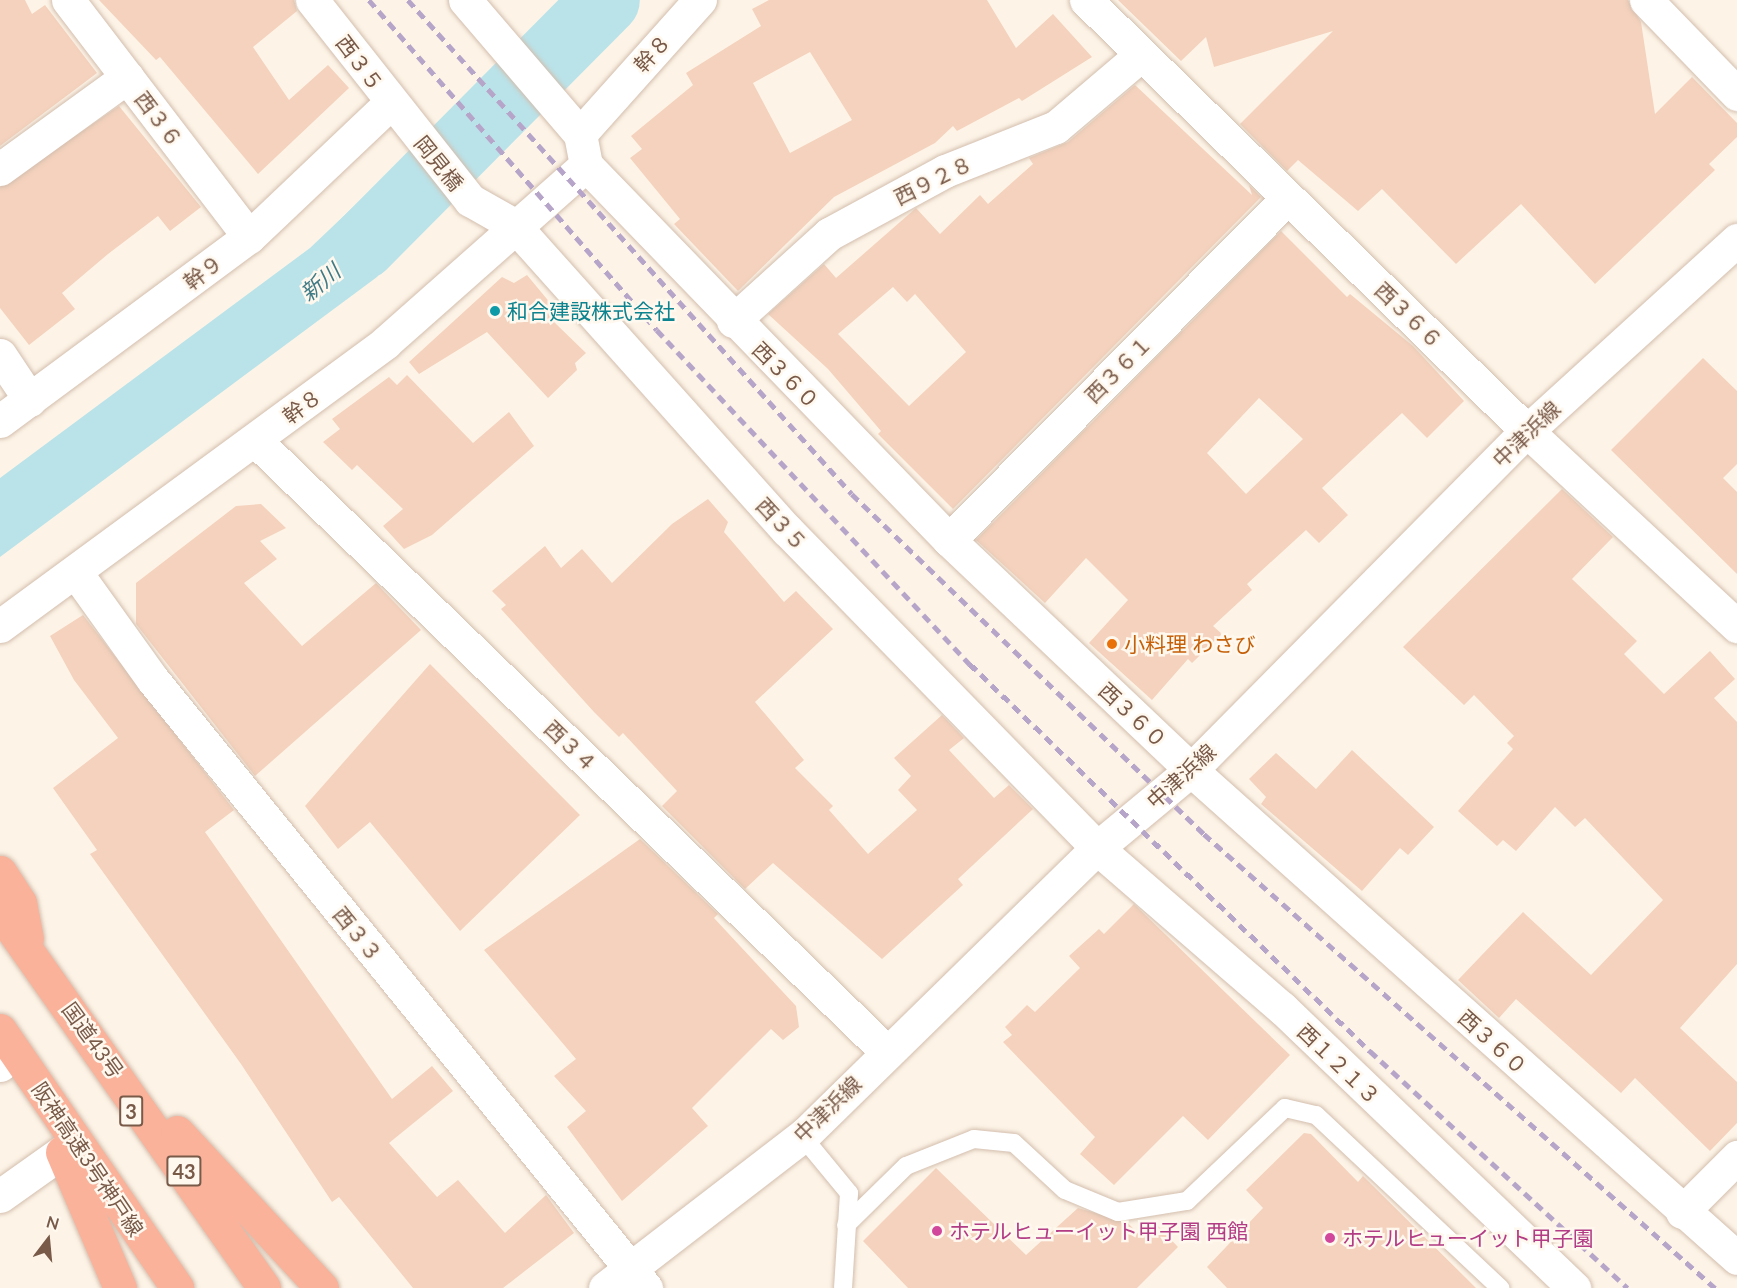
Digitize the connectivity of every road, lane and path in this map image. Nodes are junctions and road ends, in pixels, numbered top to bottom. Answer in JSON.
{"nodes":[{"id":1,"x":68,"y":0,"type":"edge"},
{"id":2,"x":312,"y":0,"type":"edge"},
{"id":3,"x":700,"y":0,"type":"edge"},
{"id":4,"x":1086,"y":0,"type":"edge"},
{"id":5,"x":1646,"y":0,"type":"edge"},
{"id":6,"x":480,"y":6,"type":"edge"},
{"id":7,"x":1142,"y":55,"type":"junction"},
{"id":8,"x":127,"y":77,"type":"junction"},
{"id":9,"x":1737,"y":94,"type":"edge"},
{"id":10,"x":399,"y":115,"type":"junction"},
{"id":11,"x":580,"y":134,"type":"junction"},
{"id":12,"x":586,"y":165,"type":"junction"},
{"id":13,"x":0,"y":169,"type":"edge"},
{"id":14,"x":1288,"y":197,"type":"junction"},
{"id":15,"x":470,"y":200,"type":"joint"},
{"id":16,"x":514,"y":225,"type":"junction"},
{"id":17,"x":249,"y":237,"type":"junction"},
{"id":18,"x":1737,"y":240,"type":"edge"},
{"id":19,"x":733,"y":321,"type":"junction"},
{"id":20,"x":0,"y":355,"type":"edge"},
{"id":21,"x":30,"y":400,"type":"junction"},
{"id":22,"x":0,"y":422,"type":"edge"},
{"id":23,"x":1527,"y":431,"type":"junction"},
{"id":24,"x":256,"y":441,"type":"junction"},
{"id":25,"x":949,"y":540,"type":"junction"},
{"id":26,"x":77,"y":574,"type":"junction"},
{"id":27,"x":0,"y":626,"type":"edge"},
{"id":28,"x":1737,"y":626,"type":"edge"},
{"id":29,"x":1191,"y":770,"type":"junction"},
{"id":30,"x":1097,"y":848,"type":"junction"},
{"id":31,"x":0,"y":853,"type":"edge"},
{"id":32,"x":0,"y":872,"type":"edge"},
{"id":33,"x":10,"y":908,"type":"edge"},
{"id":34,"x":0,"y":933,"type":"edge"},
{"id":35,"x":0,"y":1029,"type":"edge"},
{"id":36,"x":885,"y":1051,"type":"junction"},
{"id":37,"x":104,"y":1054,"type":"junction"},
{"id":38,"x":0,"y":1064,"type":"edge"},
{"id":39,"x":802,"y":1136,"type":"junction"},
{"id":40,"x":62,"y":1152,"type":"junction"},
{"id":41,"x":1737,"y":1157,"type":"edge"},
{"id":42,"x":0,"y":1196,"type":"edge"},
{"id":43,"x":1682,"y":1212,"type":"junction"},
{"id":44,"x":846,"y":1225,"type":"junction"},
{"id":45,"x":1737,"y":1258,"type":"edge"},
{"id":46,"x":639,"y":1279,"type":"edge"},
{"id":47,"x":120,"y":1288,"type":"edge"},
{"id":48,"x":157,"y":1288,"type":"edge"},
{"id":49,"x":177,"y":1288,"type":"edge"},
{"id":50,"x":263,"y":1288,"type":"edge"},
{"id":51,"x":322,"y":1288,"type":"edge"},
{"id":52,"x":604,"y":1288,"type":"edge"},
{"id":53,"x":843,"y":1288,"type":"edge"},
{"id":54,"x":1500,"y":1288,"type":"edge"},
{"id":55,"x":1574,"y":1288,"type":"edge"}],
"edges":[{"from":1,"to":8,"type":"street","name":"西３６"},
{"from":2,"to":10,"type":"street","name":"西３５"},
{"from":3,"to":11,"type":"street","name":"幹８"},
{"from":4,"to":7,"type":"street","name":"西３６６"},
{"from":5,"to":9,"type":"street"},
{"from":6,"to":11,"type":"street"},
{"from":7,"to":14,"type":"street","name":"西３６６"},
{"from":7,"to":19,"type":"street","name":"西９２８"},
{"from":8,"to":13,"type":"street"},
{"from":8,"to":17,"type":"street","name":"西３６"},
{"from":10,"to":15,"type":"street","name":"岡見橋"},
{"from":10,"to":17,"type":"street","name":"幹９"},
{"from":11,"to":12,"type":"street"},
{"from":12,"to":16,"type":"street","name":"幹８"},
{"from":12,"to":19,"type":"street","name":"西３６０"},
{"from":14,"to":23,"type":"street","name":"西３６６"},
{"from":14,"to":25,"type":"street","name":"西３６１"},
{"from":15,"to":16,"type":"street","name":"西３５"},
{"from":16,"to":24,"type":"street","name":"幹８"},
{"from":16,"to":30,"type":"street","name":"西３５"},
{"from":17,"to":21,"type":"street","name":"幹９"},
{"from":18,"to":23,"type":"street","name":"中津浜線"},
{"from":19,"to":25,"type":"street","name":"西３６０"},
{"from":20,"to":21,"type":"street"},
{"from":21,"to":22,"type":"street","name":"幹９"},
{"from":23,"to":28,"type":"street","name":"西３６６"},
{"from":23,"to":29,"type":"street","name":"中津浜線"},
{"from":24,"to":26,"type":"street","name":"幹８"},
{"from":24,"to":36,"type":"street","name":"西３４"},
{"from":25,"to":29,"type":"street","name":"西３６０"},
{"from":26,"to":27,"type":"street","name":"幹８"},
{"from":26,"to":46,"type":"street","name":"西３３"},
{"from":29,"to":30,"type":"street","name":"中津浜線"},
{"from":29,"to":43,"type":"street","name":"西３６０"},
{"from":30,"to":36,"type":"street","name":"中津浜線"},
{"from":30,"to":55,"type":"street","name":"西１２１３"},
{"from":31,"to":33,"type":"street"},
{"from":32,"to":33,"type":"highway","name":"国道43号"},
{"from":33,"to":37,"type":"highway","name":"国道43号","number":"43"},
{"from":34,"to":50,"type":"highway","number":"3"},
{"from":35,"to":49,"type":"highway","name":"阪神高速3号神戸線"},
{"from":36,"to":39,"type":"street","name":"中津浜線"},
{"from":37,"to":50,"type":"highway","name":"国道43号","number":"43"},
{"from":37,"to":51,"type":"highway"},
{"from":38,"to":40,"type":"highway"},
{"from":39,"to":44,"type":"lane"},
{"from":39,"to":46,"type":"street","name":"中津浜線"},
{"from":40,"to":42,"type":"street"},
{"from":40,"to":47,"type":"highway"},
{"from":40,"to":48,"type":"highway"},
{"from":41,"to":43,"type":"street"},
{"from":43,"to":45,"type":"street","name":"西３６０"},
{"from":44,"to":53,"type":"lane"},
{"from":44,"to":54,"type":"lane"},
{"from":46,"to":52,"type":"street","name":"中津浜線"}]}
